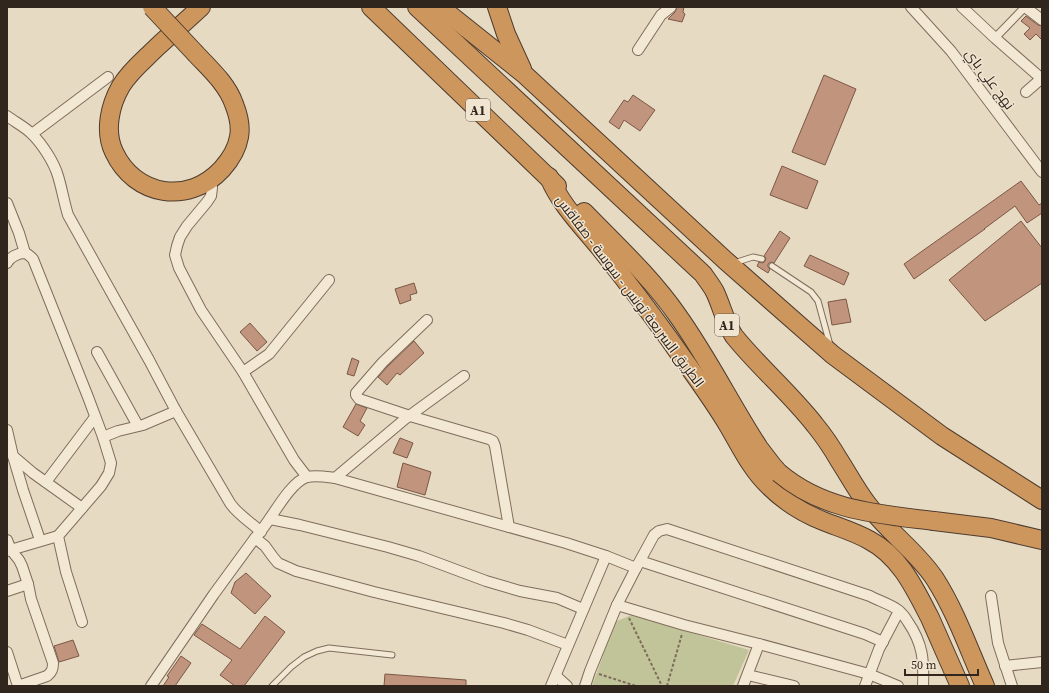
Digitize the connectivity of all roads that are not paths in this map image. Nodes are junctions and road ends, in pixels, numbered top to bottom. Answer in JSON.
{"nodes":[{"id":1,"x":152,"y":7,"type":"edge"},
{"id":2,"x":201,"y":7,"type":"edge"},
{"id":3,"x":371,"y":7,"type":"edge"},
{"id":4,"x":417,"y":7,"type":"edge"},
{"id":5,"x":440,"y":7,"type":"edge"},
{"id":6,"x":497,"y":7,"type":"edge"},
{"id":7,"x":670,"y":7,"type":"edge"},
{"id":8,"x":911,"y":7,"type":"edge"},
{"id":9,"x":962,"y":7,"type":"edge"},
{"id":10,"x":1025,"y":7,"type":"edge"},
{"id":11,"x":1042,"y":20,"type":"edge"},
{"id":12,"x":995,"y":38,"type":"junction"},
{"id":13,"x":638,"y":50,"type":"dead end"},
{"id":14,"x":524,"y":74,"type":"junction"},
{"id":15,"x":108,"y":77,"type":"dead end"},
{"id":16,"x":1042,"y":78,"type":"edge"},
{"id":17,"x":1026,"y":92,"type":"dead end"},
{"id":18,"x":7,"y":116,"type":"edge"},
{"id":19,"x":32,"y":134,"type":"junction"},
{"id":20,"x":1042,"y":172,"type":"edge"},
{"id":21,"x":549,"y":177,"type":"junction"},
{"id":22,"x":211,"y":179,"type":"junction"},
{"id":23,"x":7,"y":203,"type":"edge"},
{"id":24,"x":25,"y":253,"type":"junction"},
{"id":25,"x":762,"y":259,"type":"dead end"},
{"id":26,"x":7,"y":263,"type":"edge"},
{"id":27,"x":730,"y":264,"type":"junction"},
{"id":28,"x":772,"y":266,"type":"dead end"},
{"id":29,"x":329,"y":280,"type":"dead end"},
{"id":30,"x":427,"y":320,"type":"dead end"},
{"id":31,"x":97,"y":352,"type":"dead end"},
{"id":32,"x":832,"y":355,"type":"junction"},
{"id":33,"x":243,"y":372,"type":"junction"},
{"id":34,"x":464,"y":376,"type":"dead end"},
{"id":35,"x":176,"y":411,"type":"junction"},
{"id":36,"x":410,"y":416,"type":"junction"},
{"id":37,"x":95,"y":417,"type":"junction"},
{"id":38,"x":138,"y":426,"type":"junction"},
{"id":39,"x":7,"y":430,"type":"edge"},
{"id":40,"x":103,"y":437,"type":"junction"},
{"id":41,"x":13,"y":456,"type":"junction"},
{"id":42,"x":307,"y":478,"type":"junction"},
{"id":43,"x":335,"y":478,"type":"junction"},
{"id":44,"x":46,"y":482,"type":"junction"},
{"id":45,"x":1042,"y":500,"type":"edge"},
{"id":46,"x":82,"y":508,"type":"junction"},
{"id":47,"x":270,"y":519,"type":"junction"},
{"id":48,"x":510,"y":527,"type":"junction"},
{"id":49,"x":258,"y":535,"type":"junction"},
{"id":50,"x":58,"y":536,"type":"junction"},
{"id":51,"x":7,"y":540,"type":"edge"},
{"id":52,"x":40,"y":540,"type":"junction"},
{"id":53,"x":1042,"y":540,"type":"edge"},
{"id":54,"x":9,"y":550,"type":"edge"},
{"id":55,"x":606,"y":556,"type":"junction"},
{"id":56,"x":638,"y":565,"type":"junction"},
{"id":57,"x":28,"y":584,"type":"junction"},
{"id":58,"x":7,"y":591,"type":"edge"},
{"id":59,"x":990,"y":596,"type":"dead end"},
{"id":60,"x":621,"y":606,"type":"junction"},
{"id":61,"x":583,"y":609,"type":"junction"},
{"id":62,"x":899,"y":611,"type":"junction"},
{"id":63,"x":82,"y":622,"type":"dead end"},
{"id":64,"x":883,"y":642,"type":"junction"},
{"id":65,"x":759,"y":644,"type":"junction"},
{"id":66,"x":568,"y":645,"type":"junction"},
{"id":67,"x":7,"y":652,"type":"edge"},
{"id":68,"x":392,"y":655,"type":"dead end"},
{"id":69,"x":1042,"y":662,"type":"edge"},
{"id":70,"x":1005,"y":666,"type":"junction"},
{"id":71,"x":869,"y":674,"type":"junction"},
{"id":72,"x":748,"y":675,"type":"junction"},
{"id":73,"x":556,"y":676,"type":"junction"},
{"id":74,"x":18,"y":686,"type":"edge"},
{"id":75,"x":151,"y":686,"type":"edge"},
{"id":76,"x":272,"y":686,"type":"edge"},
{"id":77,"x":551,"y":686,"type":"edge"},
{"id":78,"x":567,"y":686,"type":"edge"},
{"id":79,"x":586,"y":686,"type":"edge"},
{"id":80,"x":743,"y":686,"type":"edge"},
{"id":81,"x":794,"y":686,"type":"edge"},
{"id":82,"x":865,"y":686,"type":"edge"},
{"id":83,"x":898,"y":686,"type":"edge"},
{"id":84,"x":923,"y":686,"type":"edge"},
{"id":85,"x":960,"y":686,"type":"edge"},
{"id":86,"x":985,"y":686,"type":"edge"},
{"id":87,"x":1012,"y":686,"type":"edge"}],
"edges":[{"from":1,"to":22,"type":"highway","bridge":true},
{"from":2,"to":22,"type":"highway"},
{"from":3,"to":21,"type":"highway","name":"الطريق السريعة تونس - سوسة - صفاقس","number":"A1"},
{"from":4,"to":86,"type":"highway","number":"A1"},
{"from":5,"to":14,"type":"highway"},
{"from":6,"to":14,"type":"highway"},
{"from":7,"to":13,"type":"street"},
{"from":8,"to":20,"type":"street","name":"نهج علي باي"},
{"from":9,"to":12,"type":"street"},
{"from":10,"to":11,"type":"street"},
{"from":10,"to":12,"type":"street"},
{"from":12,"to":16,"type":"street"},
{"from":14,"to":27,"type":"highway"},
{"from":15,"to":19,"type":"street"},
{"from":16,"to":17,"type":"street"},
{"from":18,"to":19,"type":"street"},
{"from":19,"to":35,"type":"street"},
{"from":21,"to":53,"type":"highway","bridge":true},
{"from":21,"to":85,"type":"highway","name":"الطريق السريعة تونس - سوسة - صفاقس","number":"A1"},
{"from":22,"to":33,"type":"street"},
{"from":23,"to":24,"type":"street"},
{"from":24,"to":26,"type":"street"},
{"from":24,"to":37,"type":"street"},
{"from":25,"to":27,"type":"lane"},
{"from":27,"to":32,"type":"highway"},
{"from":28,"to":32,"type":"lane"},
{"from":29,"to":33,"type":"street"},
{"from":30,"to":36,"type":"street"},
{"from":31,"to":38,"type":"street"},
{"from":32,"to":45,"type":"highway"},
{"from":33,"to":42,"type":"street"},
{"from":34,"to":36,"type":"street"},
{"from":35,"to":38,"type":"street"},
{"from":35,"to":49,"type":"street"},
{"from":36,"to":43,"type":"street"},
{"from":36,"to":48,"type":"street"},
{"from":37,"to":40,"type":"street"},
{"from":37,"to":44,"type":"street"},
{"from":38,"to":40,"type":"street"},
{"from":39,"to":41,"type":"street"},
{"from":40,"to":46,"type":"street"},
{"from":41,"to":44,"type":"street"},
{"from":41,"to":52,"type":"street"},
{"from":42,"to":43,"type":"street"},
{"from":42,"to":47,"type":"street"},
{"from":43,"to":48,"type":"street"},
{"from":44,"to":46,"type":"street"},
{"from":46,"to":50,"type":"street"},
{"from":47,"to":49,"type":"street"},
{"from":47,"to":61,"type":"street"},
{"from":48,"to":55,"type":"street"},
{"from":49,"to":66,"type":"street"},
{"from":49,"to":75,"type":"street"},
{"from":50,"to":52,"type":"street"},
{"from":50,"to":63,"type":"street"},
{"from":51,"to":54,"type":"street"},
{"from":52,"to":54,"type":"street"},
{"from":54,"to":57,"type":"street"},
{"from":55,"to":56,"type":"street"},
{"from":55,"to":61,"type":"street"},
{"from":56,"to":60,"type":"street"},
{"from":56,"to":62,"type":"street"},
{"from":56,"to":64,"type":"street"},
{"from":57,"to":58,"type":"street"},
{"from":57,"to":74,"type":"street"},
{"from":59,"to":70,"type":"street"},
{"from":60,"to":65,"type":"street"},
{"from":60,"to":79,"type":"street"},
{"from":61,"to":66,"type":"street"},
{"from":62,"to":64,"type":"street"},
{"from":62,"to":84,"type":"street"},
{"from":64,"to":71,"type":"street"},
{"from":65,"to":71,"type":"street"},
{"from":65,"to":72,"type":"street"},
{"from":66,"to":73,"type":"street"},
{"from":67,"to":74,"type":"street"},
{"from":68,"to":76,"type":"lane"},
{"from":69,"to":70,"type":"street"},
{"from":70,"to":87,"type":"street"},
{"from":71,"to":82,"type":"street"},
{"from":71,"to":83,"type":"street"},
{"from":72,"to":80,"type":"street"},
{"from":72,"to":81,"type":"street"},
{"from":73,"to":77,"type":"street"},
{"from":73,"to":78,"type":"street"}]}
